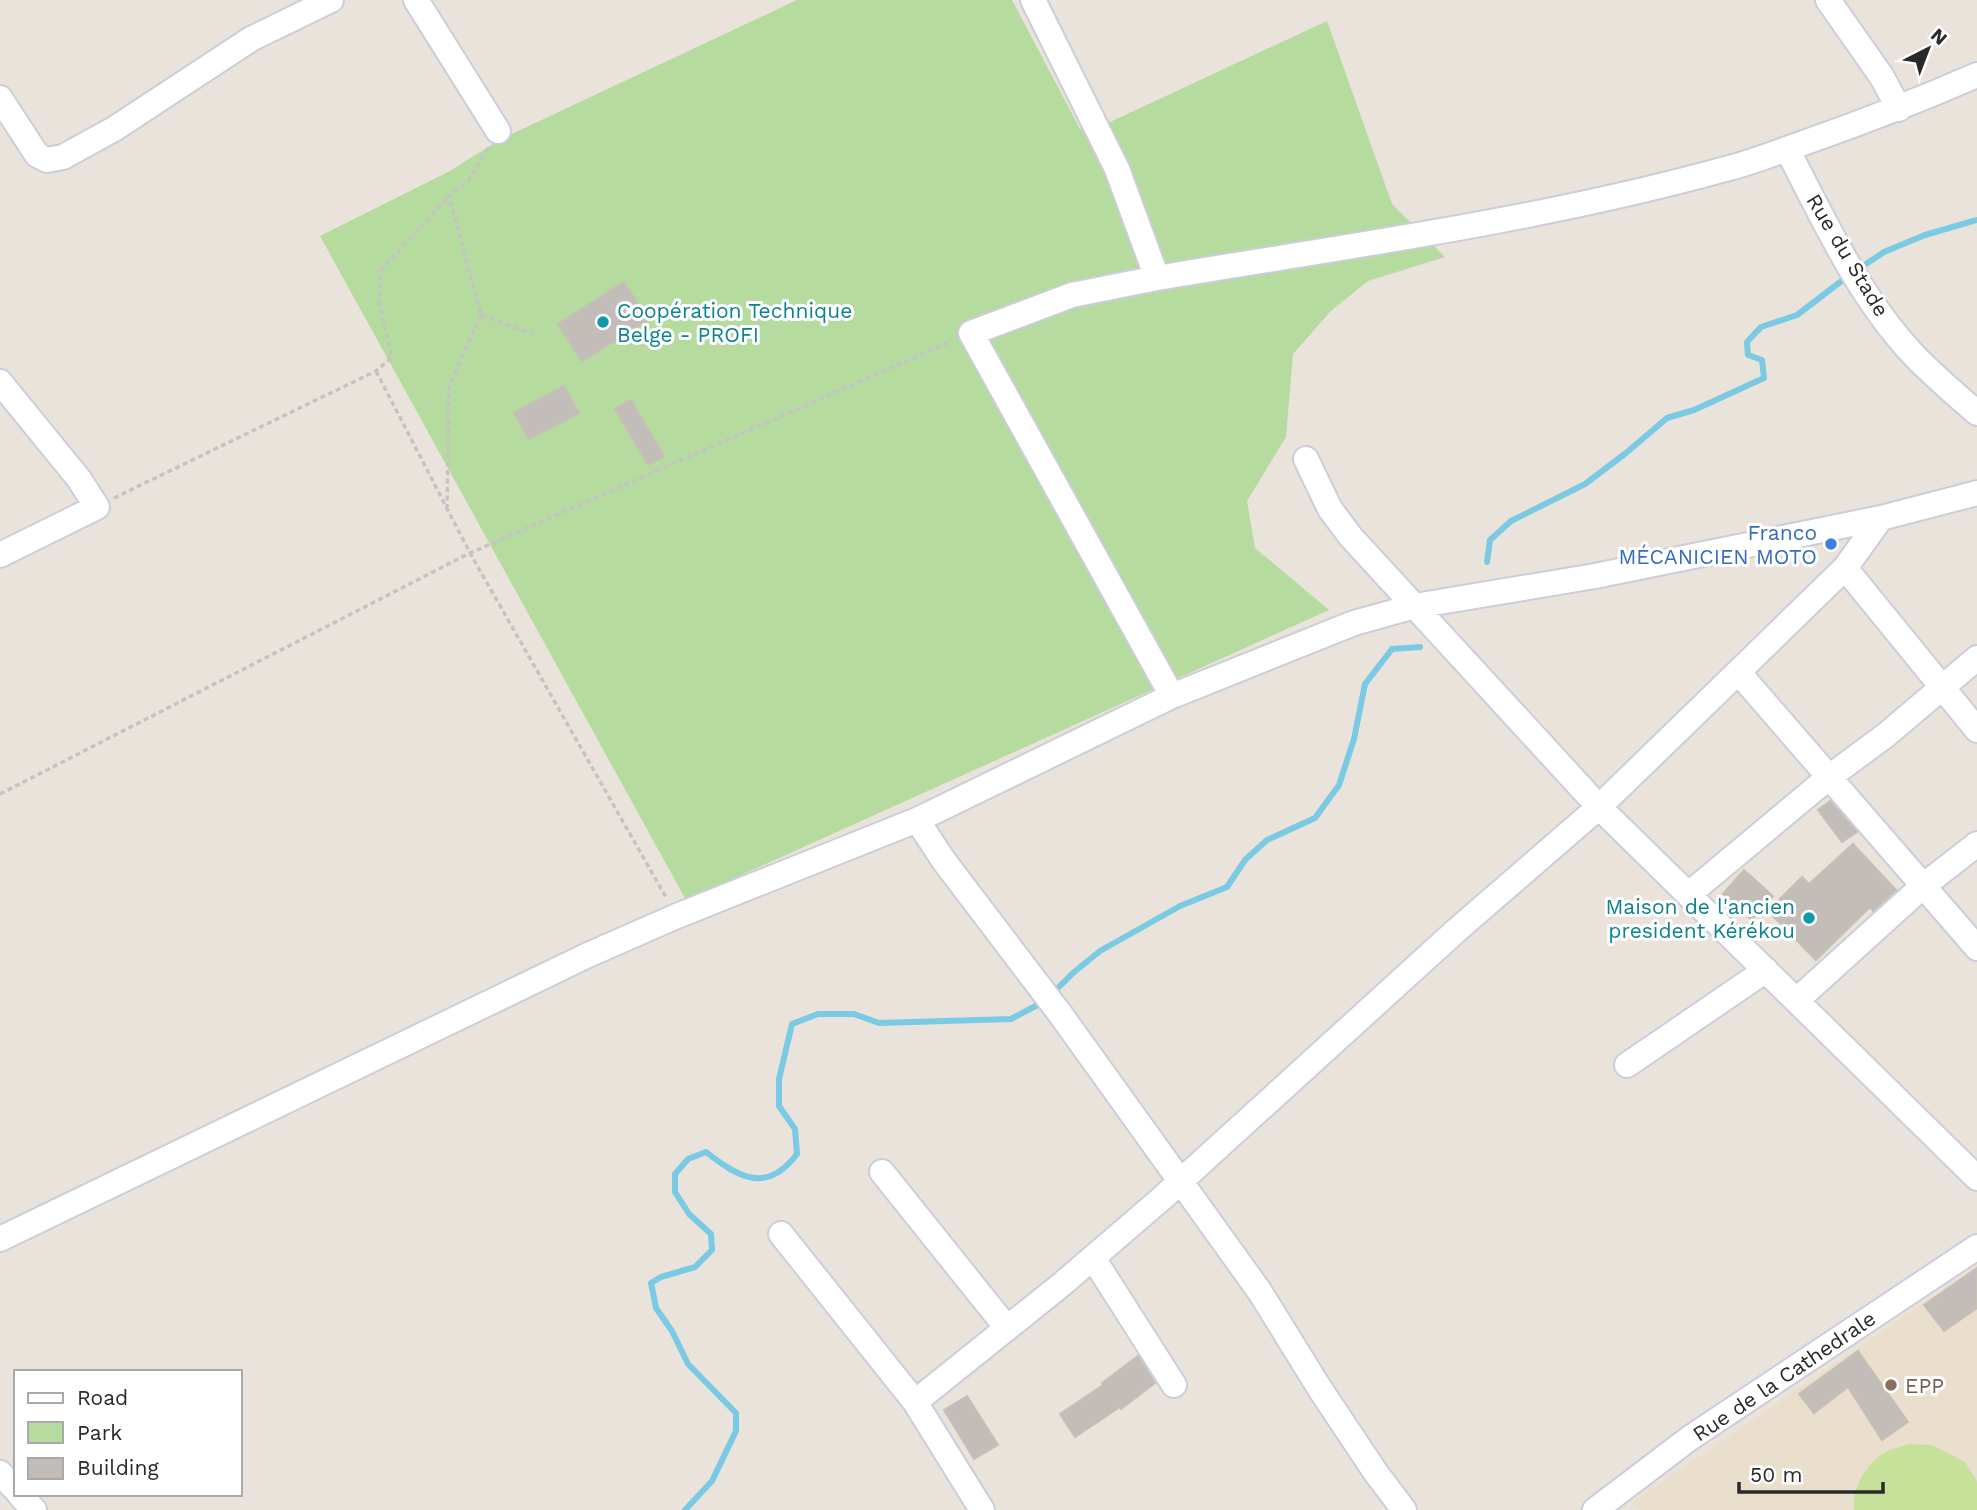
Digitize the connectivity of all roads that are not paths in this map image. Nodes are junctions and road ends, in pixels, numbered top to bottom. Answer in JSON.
{"nodes":[{"id":1,"x":331,"y":0,"type":"edge"},
{"id":2,"x":416,"y":0,"type":"edge"},
{"id":3,"x":1033,"y":0,"type":"edge"},
{"id":4,"x":1828,"y":0,"type":"edge"},
{"id":5,"x":1977,"y":75,"type":"edge"},
{"id":6,"x":0,"y":98,"type":"edge"},
{"id":7,"x":1899,"y":109,"type":"junction"},
{"id":8,"x":498,"y":131,"type":"road end"},
{"id":9,"x":1787,"y":149,"type":"junction"},
{"id":10,"x":1157,"y":278,"type":"junction"},
{"id":11,"x":0,"y":382,"type":"edge"},
{"id":12,"x":1977,"y":413,"type":"edge"},
{"id":13,"x":1306,"y":459,"type":"dead end"},
{"id":14,"x":1977,"y":493,"type":"edge"},
{"id":15,"x":1881,"y":517,"type":"junction"},
{"id":16,"x":0,"y":555,"type":"edge"},
{"id":17,"x":1845,"y":568,"type":"junction"},
{"id":18,"x":1415,"y":606,"type":"junction"},
{"id":19,"x":1977,"y":658,"type":"edge"},
{"id":20,"x":1739,"y":673,"type":"junction"},
{"id":21,"x":1943,"y":688,"type":"junction"},
{"id":22,"x":1172,"y":696,"type":"junction"},
{"id":23,"x":1977,"y":730,"type":"edge"},
{"id":24,"x":1828,"y":778,"type":"junction"},
{"id":25,"x":1599,"y":807,"type":"junction"},
{"id":26,"x":917,"y":820,"type":"junction"},
{"id":27,"x":1977,"y":844,"type":"edge"},
{"id":28,"x":1923,"y":886,"type":"junction"},
{"id":29,"x":1689,"y":894,"type":"junction"},
{"id":30,"x":1977,"y":948,"type":"edge"},
{"id":31,"x":1766,"y":970,"type":"junction"},
{"id":32,"x":1797,"y":1000,"type":"junction"},
{"id":33,"x":1627,"y":1065,"type":"dead end"},
{"id":34,"x":882,"y":1172,"type":"dead end"},
{"id":35,"x":1977,"y":1178,"type":"edge"},
{"id":36,"x":1180,"y":1182,"type":"junction"},
{"id":37,"x":782,"y":1234,"type":"dead end"},
{"id":38,"x":0,"y":1239,"type":"edge"},
{"id":39,"x":1977,"y":1247,"type":"edge"},
{"id":40,"x":1093,"y":1258,"type":"junction"},
{"id":41,"x":1007,"y":1328,"type":"junction"},
{"id":42,"x":1174,"y":1385,"type":"dead end"},
{"id":43,"x":915,"y":1402,"type":"junction"},
{"id":44,"x":0,"y":1473,"type":"edge"},
{"id":45,"x":14,"y":1488,"type":"edge"},
{"id":46,"x":22,"y":1496,"type":"edge"},
{"id":47,"x":34,"y":1510,"type":"edge"},
{"id":48,"x":982,"y":1510,"type":"edge"},
{"id":49,"x":1404,"y":1510,"type":"edge"},
{"id":50,"x":1595,"y":1510,"type":"edge"}],
"edges":[{"from":1,"to":6,"type":"street"},
{"from":2,"to":8,"type":"street"},
{"from":3,"to":10,"type":"street"},
{"from":4,"to":7,"type":"street"},
{"from":5,"to":7,"type":"street"},
{"from":7,"to":9,"type":"street"},
{"from":9,"to":10,"type":"street"},
{"from":9,"to":12,"type":"street","name":"Rue du Stade"},
{"from":10,"to":22,"type":"street"},
{"from":11,"to":16,"type":"street"},
{"from":13,"to":18,"type":"street"},
{"from":14,"to":15,"type":"street"},
{"from":15,"to":17,"type":"street"},
{"from":15,"to":18,"type":"street"},
{"from":17,"to":20,"type":"street"},
{"from":17,"to":21,"type":"street"},
{"from":18,"to":22,"type":"street"},
{"from":18,"to":25,"type":"street"},
{"from":19,"to":21,"type":"street"},
{"from":20,"to":24,"type":"street"},
{"from":20,"to":25,"type":"street"},
{"from":21,"to":23,"type":"street"},
{"from":21,"to":24,"type":"street"},
{"from":22,"to":26,"type":"street"},
{"from":24,"to":28,"type":"street"},
{"from":24,"to":29,"type":"street"},
{"from":25,"to":29,"type":"street"},
{"from":25,"to":36,"type":"street"},
{"from":26,"to":36,"type":"street"},
{"from":26,"to":38,"type":"street"},
{"from":27,"to":28,"type":"street"},
{"from":28,"to":30,"type":"street"},
{"from":28,"to":32,"type":"street"},
{"from":29,"to":31,"type":"street"},
{"from":31,"to":32,"type":"street"},
{"from":31,"to":33,"type":"street"},
{"from":32,"to":35,"type":"street"},
{"from":34,"to":41,"type":"street"},
{"from":36,"to":40,"type":"street"},
{"from":36,"to":49,"type":"street"},
{"from":37,"to":43,"type":"street"},
{"from":39,"to":50,"type":"street","name":"Rue de la Cathedrale"},
{"from":40,"to":41,"type":"street"},
{"from":40,"to":42,"type":"street"},
{"from":41,"to":43,"type":"street"},
{"from":43,"to":48,"type":"street"},
{"from":44,"to":45,"type":"street"},
{"from":46,"to":47,"type":"street"}]}
